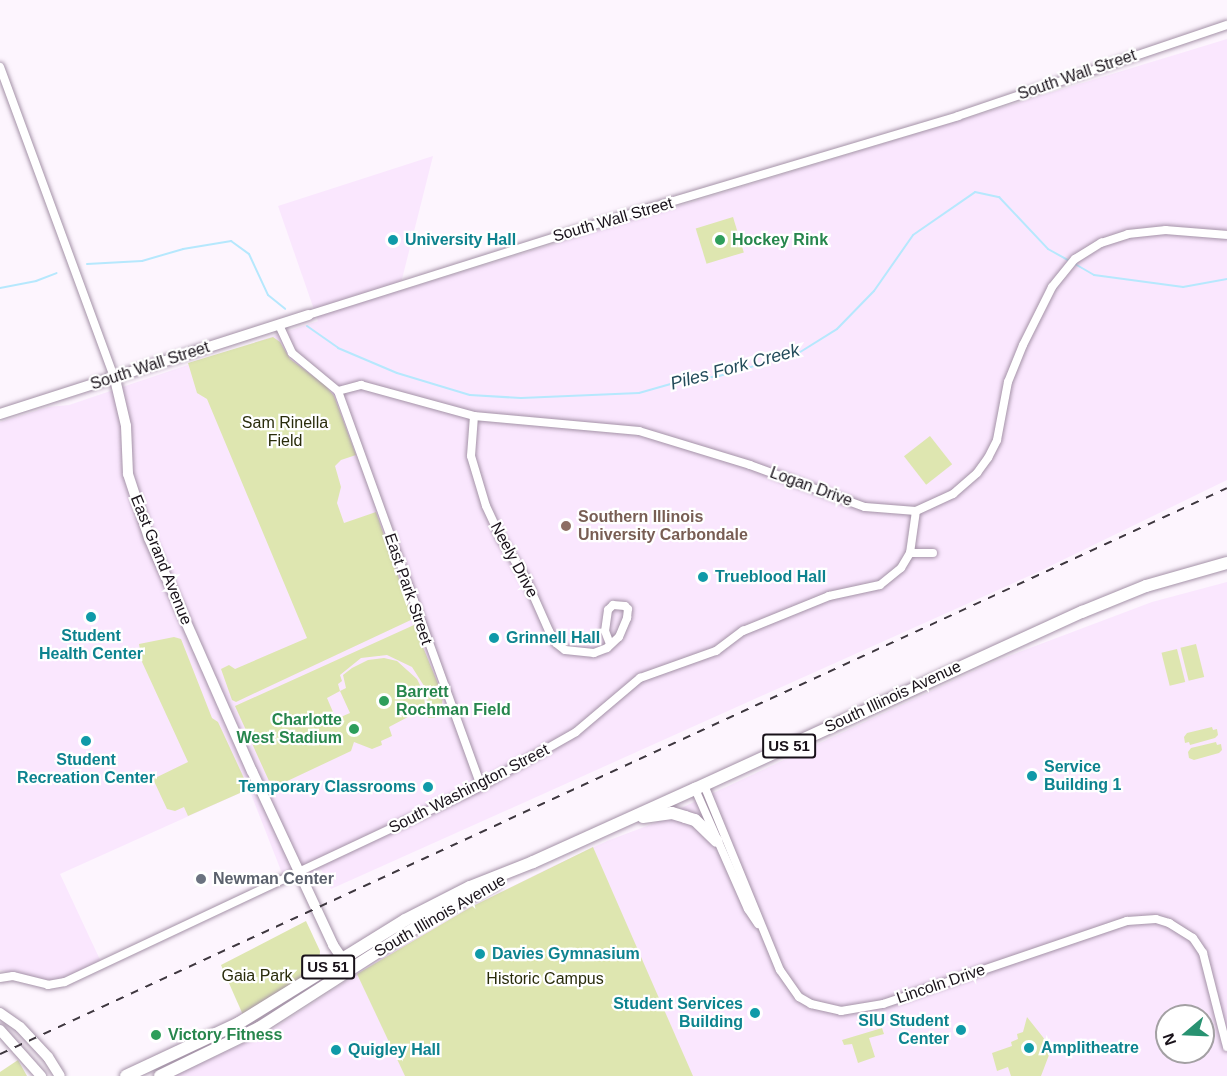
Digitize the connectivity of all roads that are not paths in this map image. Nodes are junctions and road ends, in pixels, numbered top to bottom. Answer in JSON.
{"nodes":[{"id":1,"x":1227,"y":25,"type":"edge"},
{"id":2,"x":0,"y":68,"type":"edge"},
{"id":3,"x":1227,"y":235,"type":"edge"},
{"id":4,"x":308,"y":315,"type":"joint"},
{"id":5,"x":279,"y":325,"type":"junction"},
{"id":6,"x":115,"y":379,"type":"junction"},
{"id":7,"x":338,"y":391,"type":"junction"},
{"id":8,"x":0,"y":414,"type":"edge"},
{"id":9,"x":474,"y":416,"type":"junction"},
{"id":10,"x":915,"y":511,"type":"junction"},
{"id":11,"x":910,"y":553,"type":"junction"},
{"id":12,"x":933,"y":553,"type":"dead end"},
{"id":13,"x":1227,"y":563,"type":"edge"},
{"id":14,"x":610,"y":644,"type":"dead end"},
{"id":15,"x":481,"y":786,"type":"junction"},
{"id":16,"x":700,"y":787,"type":"junction"},
{"id":17,"x":626,"y":819,"type":"junction"},
{"id":18,"x":717,"y":841,"type":"junction"},
{"id":19,"x":533,"y":862,"type":"junction"},
{"id":20,"x":300,"y":871,"type":"junction"},
{"id":21,"x":762,"y":929,"type":"junction"},
{"id":22,"x":342,"y":958,"type":"junction"},
{"id":23,"x":350,"y":970,"type":"junction"},
{"id":24,"x":0,"y":978,"type":"edge"},
{"id":25,"x":0,"y":1013,"type":"edge"},
{"id":26,"x":1224,"y":1018,"type":"edge"},
{"id":27,"x":0,"y":1029,"type":"edge"},
{"id":28,"x":1227,"y":1047,"type":"edge"},
{"id":29,"x":41,"y":1076,"type":"edge"},
{"id":30,"x":60,"y":1076,"type":"edge"},
{"id":31,"x":126,"y":1076,"type":"edge"},
{"id":32,"x":160,"y":1076,"type":"edge"}],
"edges":[{"from":1,"to":4,"type":"street","name":"South Wall Street"},
{"from":2,"to":6,"type":"street","name":"East Grand Avenue"},
{"from":3,"to":10,"type":"street"},
{"from":4,"to":5,"type":"main road","name":"South Wall Street"},
{"from":5,"to":6,"type":"main road","name":"South Wall Street"},
{"from":5,"to":7,"type":"street"},
{"from":6,"to":8,"type":"main road","name":"South Wall Street"},
{"from":6,"to":20,"type":"main road","name":"East Grand Avenue"},
{"from":7,"to":9,"type":"street","name":"Logan Drive"},
{"from":7,"to":15,"type":"street","name":"East Park Street"},
{"from":9,"to":10,"type":"street","name":"Logan Drive"},
{"from":9,"to":14,"type":"street","name":"Neely Drive"},
{"from":10,"to":11,"type":"street"},
{"from":11,"to":12,"type":"street"},
{"from":11,"to":15,"type":"street","name":"South Washington Street"},
{"from":13,"to":16,"type":"highway","name":"South Illinois Avenue","number":"US 51"},
{"from":15,"to":20,"type":"street","name":"South Washington Street"},
{"from":16,"to":17,"type":"highway","name":"South Illinois Avenue","number":"US 51"},
{"from":16,"to":18,"type":"street"},
{"from":16,"to":21,"type":"street","name":"Lincoln Drive"},
{"from":17,"to":18,"type":"highway"},
{"from":17,"to":19,"type":"highway","name":"South Illinois Avenue","number":"US 51"},
{"from":18,"to":21,"type":"street"},
{"from":19,"to":22,"type":"highway","name":"South Illinois Avenue","number":"US 51"},
{"from":19,"to":23,"type":"highway","name":"South Illinois Avenue","number":"US 51"},
{"from":20,"to":22,"type":"main road","name":"East Grand Avenue"},
{"from":20,"to":24,"type":"street","name":"South Washington Street"},
{"from":21,"to":26,"type":"street","name":"Lincoln Drive"},
{"from":22,"to":23,"type":"main road","name":"East Grand Avenue"},
{"from":22,"to":31,"type":"highway","name":"South Illinois Avenue","number":"US 51"},
{"from":23,"to":32,"type":"highway","name":"South Illinois Avenue","number":"US 51"},
{"from":25,"to":30,"type":"main road"},
{"from":26,"to":28,"type":"street","name":"Lincoln Drive"},
{"from":27,"to":29,"type":"main road"}]}
